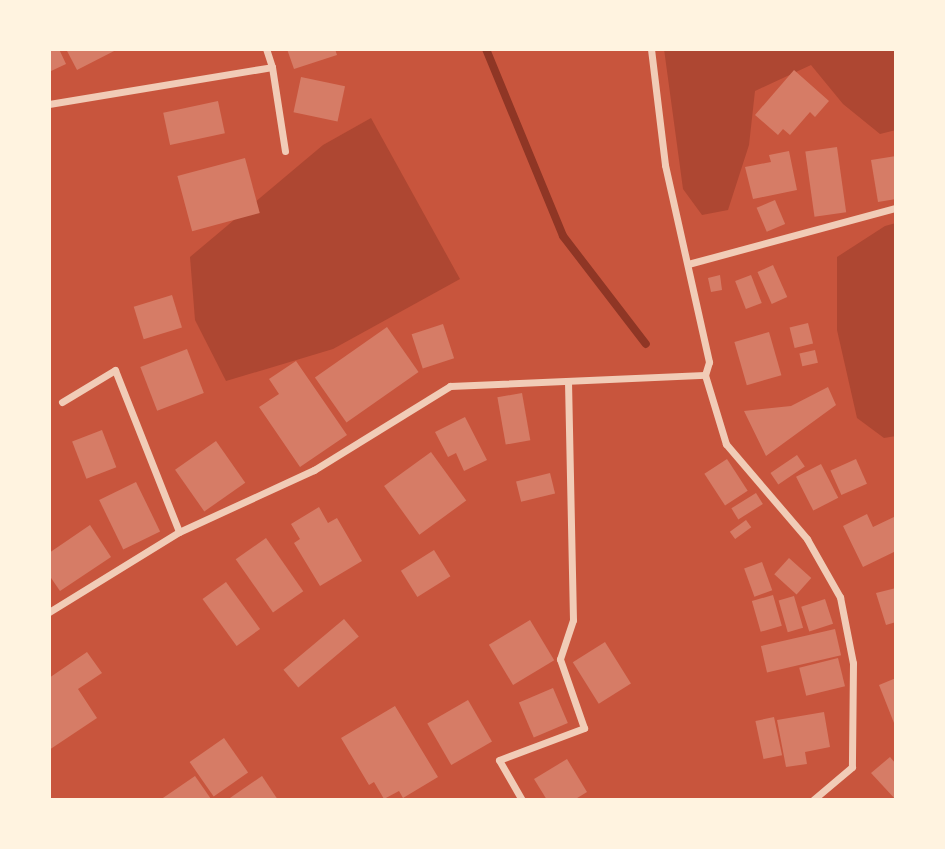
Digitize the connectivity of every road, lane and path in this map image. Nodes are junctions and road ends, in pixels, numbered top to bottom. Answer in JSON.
{"nodes":[{"id":1,"x":266,"y":49,"type":"edge"},
{"id":2,"x":651,"y":49,"type":"edge"},
{"id":3,"x":272,"y":67,"type":"junction"},
{"id":4,"x":49,"y":104,"type":"edge"},
{"id":5,"x":285,"y":151,"type":"dead end"},
{"id":6,"x":896,"y":208,"type":"edge"},
{"id":7,"x":688,"y":264,"type":"junction"},
{"id":8,"x":705,"y":375,"type":"junction"},
{"id":9,"x":568,"y":381,"type":"junction"},
{"id":10,"x":62,"y":401,"type":"dead end"},
{"id":11,"x":179,"y":532,"type":"junction"},
{"id":12,"x":49,"y":612,"type":"edge"},
{"id":13,"x":522,"y":800,"type":"edge"},
{"id":14,"x":813,"y":800,"type":"edge"}],
"edges":[{"from":1,"to":3,"type":"street"},
{"from":2,"to":7,"type":"street"},
{"from":3,"to":4,"type":"street"},
{"from":3,"to":5,"type":"street"},
{"from":6,"to":7,"type":"street"},
{"from":7,"to":8,"type":"street"},
{"from":8,"to":9,"type":"street"},
{"from":8,"to":14,"type":"street"},
{"from":9,"to":11,"type":"street"},
{"from":9,"to":13,"type":"street"},
{"from":10,"to":11,"type":"street"},
{"from":11,"to":12,"type":"street"}]}
